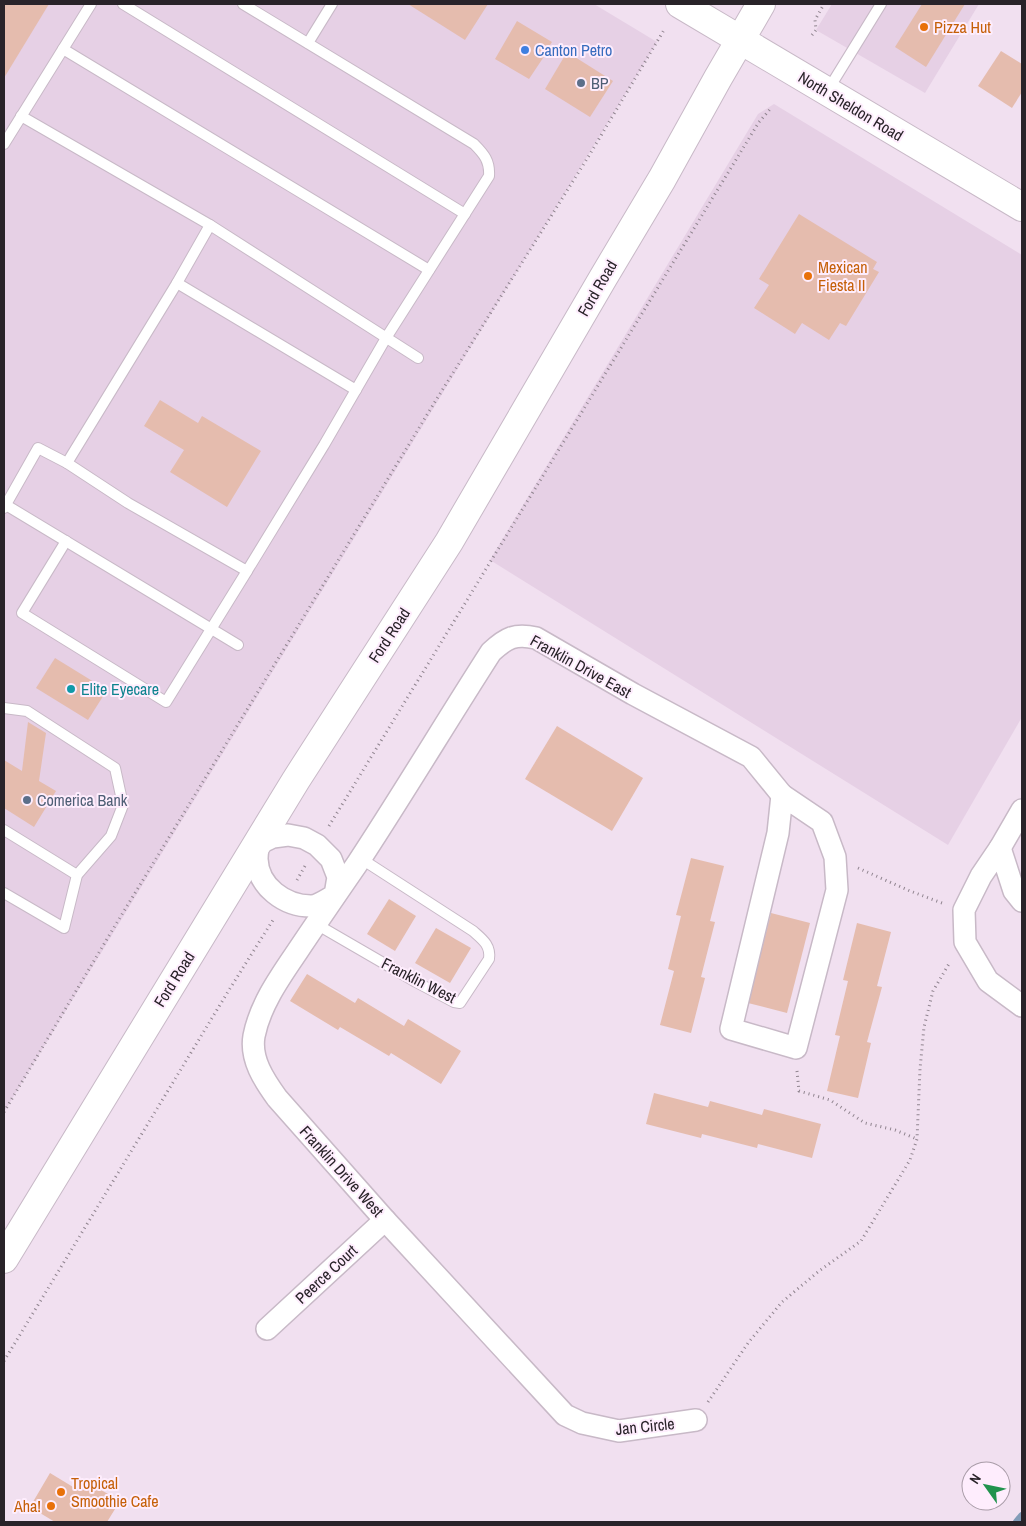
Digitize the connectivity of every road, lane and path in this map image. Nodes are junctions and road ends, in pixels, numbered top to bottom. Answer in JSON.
{"nodes":[{"id":1,"x":91,"y":4,"type":"edge"},
{"id":2,"x":123,"y":4,"type":"edge"},
{"id":3,"x":243,"y":4,"type":"edge"},
{"id":4,"x":332,"y":4,"type":"edge"},
{"id":5,"x":680,"y":4,"type":"edge"},
{"id":6,"x":761,"y":4,"type":"edge"},
{"id":7,"x":824,"y":4,"type":"edge"},
{"id":8,"x":881,"y":4,"type":"edge"},
{"id":9,"x":664,"y":30,"type":"dead end"},
{"id":10,"x":812,"y":35,"type":"dead end"},
{"id":11,"x":741,"y":40,"type":"junction"},
{"id":12,"x":308,"y":43,"type":"junction"},
{"id":13,"x":63,"y":49,"type":"junction"},
{"id":14,"x":827,"y":92,"type":"junction"},
{"id":15,"x":772,"y":107,"type":"dead end"},
{"id":16,"x":21,"y":116,"type":"junction"},
{"id":17,"x":4,"y":144,"type":"edge"},
{"id":18,"x":1022,"y":207,"type":"edge"},
{"id":19,"x":465,"y":214,"type":"junction"},
{"id":20,"x":210,"y":225,"type":"junction"},
{"id":21,"x":429,"y":270,"type":"junction"},
{"id":22,"x":177,"y":283,"type":"junction"},
{"id":23,"x":386,"y":338,"type":"junction"},
{"id":24,"x":418,"y":358,"type":"dead end"},
{"id":25,"x":356,"y":390,"type":"junction"},
{"id":26,"x":67,"y":463,"type":"junction"},
{"id":27,"x":5,"y":506,"type":"edge"},
{"id":28,"x":66,"y":542,"type":"junction"},
{"id":29,"x":247,"y":570,"type":"junction"},
{"id":30,"x":211,"y":628,"type":"junction"},
{"id":31,"x":238,"y":645,"type":"dead end"},
{"id":32,"x":4,"y":708,"type":"edge"},
{"id":33,"x":782,"y":795,"type":"junction"},
{"id":34,"x":1022,"y":810,"type":"edge"},
{"id":35,"x":4,"y":830,"type":"edge"},
{"id":36,"x":258,"y":844,"type":"junction"},
{"id":37,"x":317,"y":845,"type":"junction"},
{"id":38,"x":1000,"y":848,"type":"junction"},
{"id":39,"x":835,"y":857,"type":"junction"},
{"id":40,"x":360,"y":858,"type":"junction"},
{"id":41,"x":77,"y":875,"type":"junction"},
{"id":42,"x":4,"y":893,"type":"edge"},
{"id":43,"x":335,"y":894,"type":"junction"},
{"id":44,"x":1022,"y":900,"type":"edge"},
{"id":45,"x":285,"y":901,"type":"junction"},
{"id":46,"x":964,"y":910,"type":"junction"},
{"id":47,"x":316,"y":924,"type":"junction"},
{"id":48,"x":966,"y":942,"type":"junction"},
{"id":49,"x":1022,"y":1006,"type":"edge"},
{"id":50,"x":796,"y":1048,"type":"junction"},
{"id":51,"x":4,"y":1112,"type":"edge"},
{"id":52,"x":917,"y":1139,"type":"junction"},
{"id":53,"x":385,"y":1220,"type":"junction"},
{"id":54,"x":4,"y":1258,"type":"edge"},
{"id":55,"x":267,"y":1329,"type":"dead end"},
{"id":56,"x":4,"y":1361,"type":"edge"},
{"id":57,"x":565,"y":1415,"type":"joint"},
{"id":58,"x":696,"y":1420,"type":"joint"}],
"edges":[{"from":1,"to":13,"type":"lane"},
{"from":2,"to":19,"type":"lane"},
{"from":3,"to":12,"type":"lane"},
{"from":4,"to":12,"type":"lane"},
{"from":5,"to":11,"type":"main road","name":"North Sheldon Road"},
{"from":6,"to":11,"type":"main road","name":"Ford Road"},
{"from":7,"to":10,"type":"path"},
{"from":8,"to":14,"type":"lane"},
{"from":9,"to":51,"type":"path"},
{"from":11,"to":14,"type":"main road","name":"North Sheldon Road"},
{"from":11,"to":36,"type":"main road","name":"Ford Road"},
{"from":12,"to":19,"type":"lane"},
{"from":13,"to":16,"type":"lane"},
{"from":13,"to":21,"type":"lane"},
{"from":14,"to":18,"type":"main road","name":"North Sheldon Road"},
{"from":15,"to":37,"type":"path"},
{"from":16,"to":17,"type":"lane"},
{"from":16,"to":20,"type":"lane"},
{"from":19,"to":21,"type":"lane"},
{"from":20,"to":22,"type":"lane"},
{"from":20,"to":23,"type":"lane"},
{"from":21,"to":23,"type":"lane"},
{"from":22,"to":25,"type":"lane"},
{"from":22,"to":26,"type":"lane"},
{"from":23,"to":24,"type":"lane"},
{"from":23,"to":25,"type":"lane"},
{"from":25,"to":29,"type":"lane"},
{"from":26,"to":27,"type":"lane"},
{"from":26,"to":29,"type":"lane"},
{"from":27,"to":28,"type":"lane"},
{"from":28,"to":30,"type":"lane"},
{"from":28,"to":30,"type":"lane"},
{"from":29,"to":30,"type":"lane"},
{"from":30,"to":31,"type":"lane"},
{"from":32,"to":41,"type":"lane"},
{"from":33,"to":39,"type":"street","name":"Franklin Drive East"},
{"from":33,"to":40,"type":"street","name":"Franklin Drive East"},
{"from":33,"to":50,"type":"street"},
{"from":34,"to":38,"type":"street"},
{"from":35,"to":41,"type":"lane"},
{"from":36,"to":37,"type":"street"},
{"from":36,"to":45,"type":"street"},
{"from":36,"to":54,"type":"main road","name":"Ford Road"},
{"from":37,"to":43,"type":"street"},
{"from":37,"to":45,"type":"path"},
{"from":38,"to":44,"type":"street"},
{"from":38,"to":46,"type":"street"},
{"from":39,"to":46,"type":"path"},
{"from":39,"to":50,"type":"street","name":"Franklin Drive East"},
{"from":40,"to":43,"type":"street","name":"Franklin Drive East"},
{"from":40,"to":47,"type":"lane","name":"Franklin West"},
{"from":41,"to":42,"type":"lane"},
{"from":43,"to":45,"type":"street"},
{"from":43,"to":47,"type":"street","name":"Franklin Drive West"},
{"from":45,"to":56,"type":"path"},
{"from":46,"to":48,"type":"street"},
{"from":47,"to":53,"type":"street","name":"Franklin Drive West"},
{"from":48,"to":49,"type":"street"},
{"from":48,"to":52,"type":"path"},
{"from":50,"to":52,"type":"path"},
{"from":52,"to":58,"type":"path"},
{"from":53,"to":55,"type":"street","name":"Peerce Court"},
{"from":53,"to":57,"type":"street","name":"Franklin Drive West"},
{"from":57,"to":58,"type":"street","name":"Jan Circle"}]}
